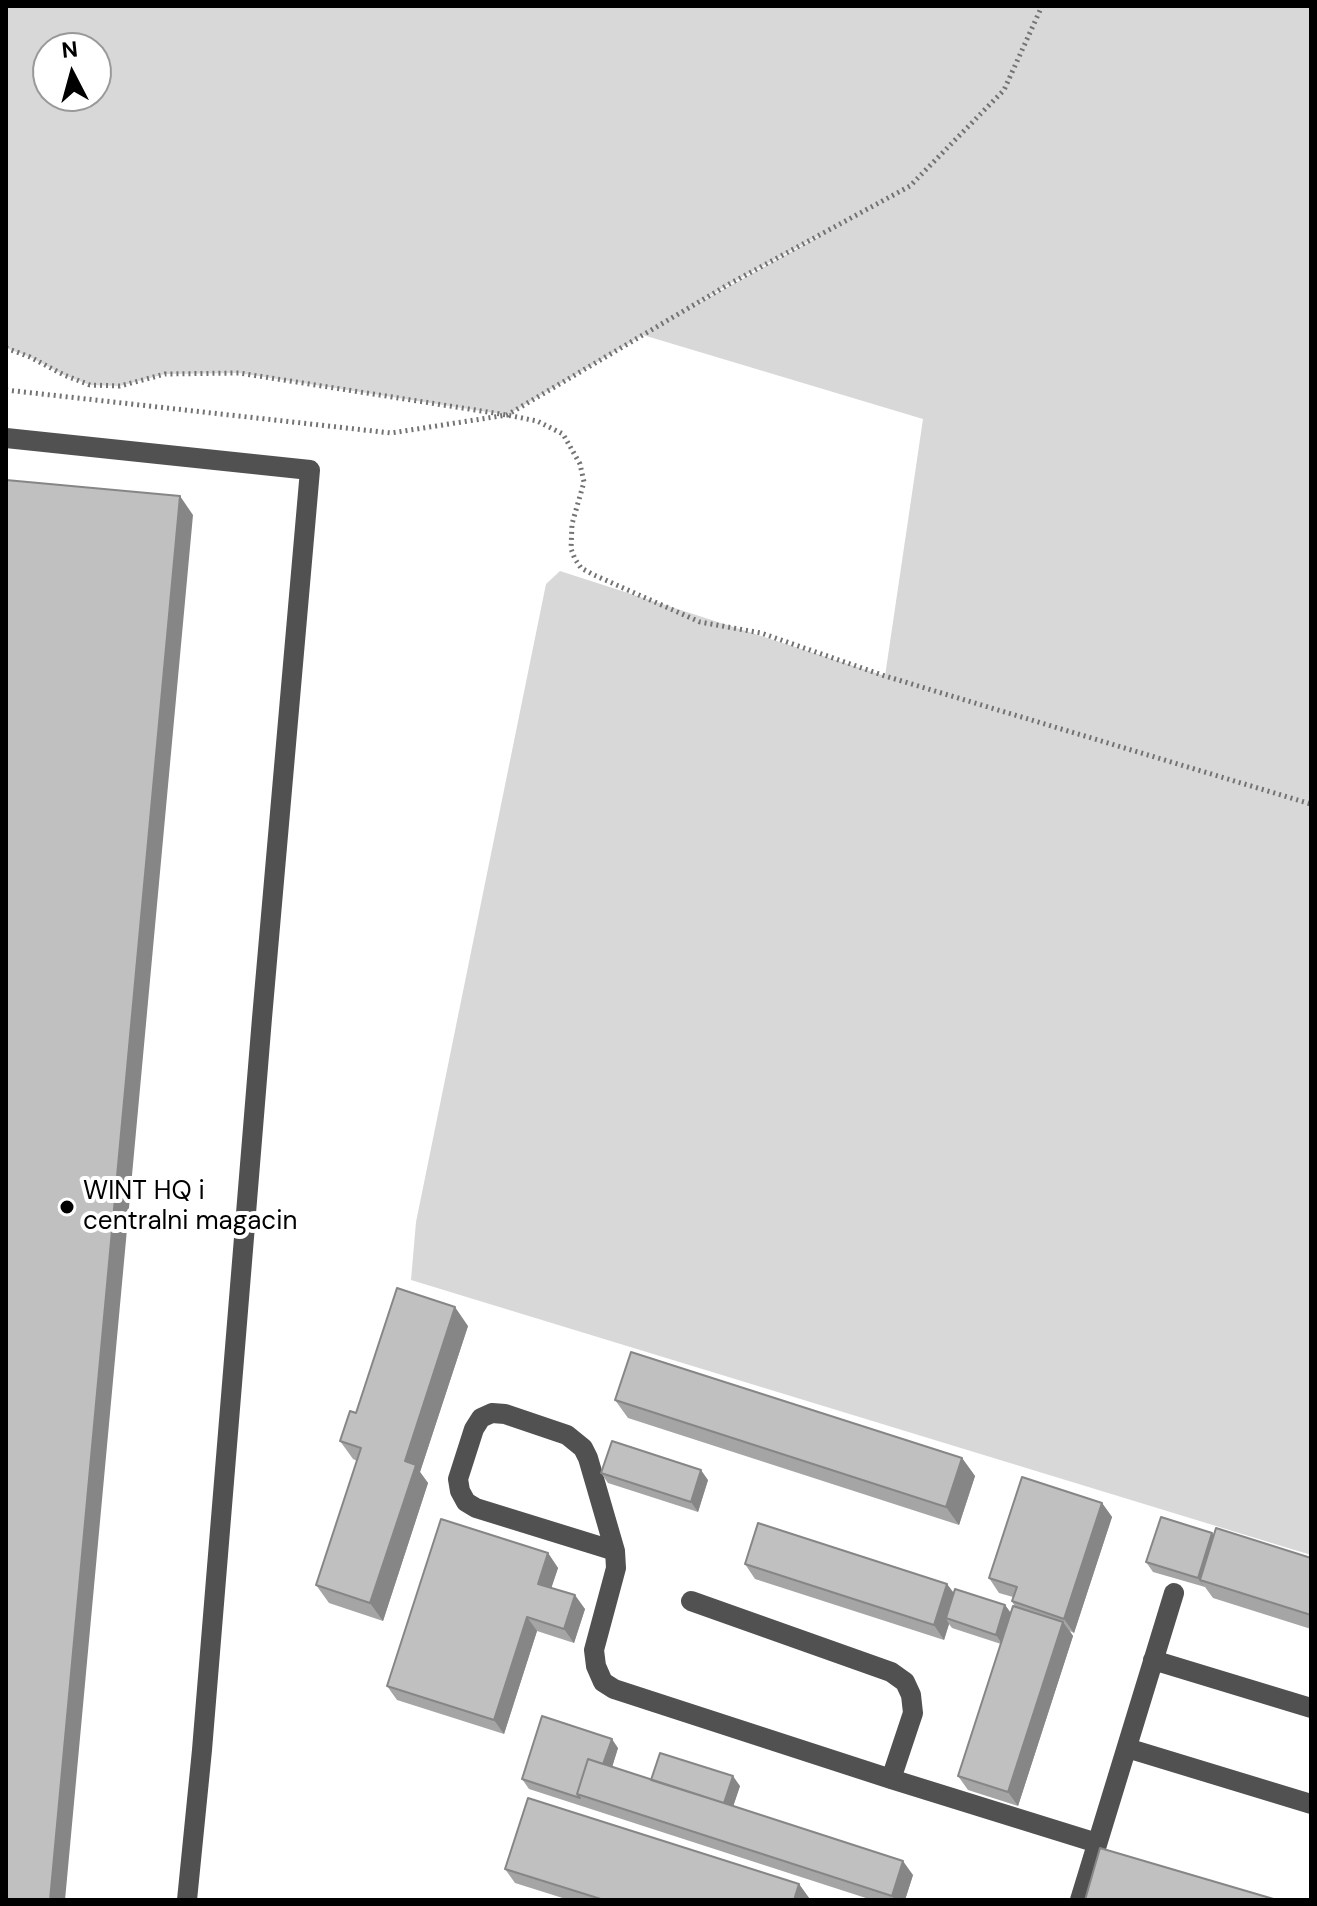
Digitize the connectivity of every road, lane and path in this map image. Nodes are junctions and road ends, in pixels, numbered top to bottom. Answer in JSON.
{"nodes":[{"id":1,"x":1042,"y":6,"type":"edge"},
{"id":2,"x":6,"y":348,"type":"edge"},
{"id":3,"x":6,"y":390,"type":"edge"},
{"id":4,"x":507,"y":415,"type":"junction"},
{"id":5,"x":6,"y":438,"type":"edge"},
{"id":6,"x":1311,"y":804,"type":"edge"},
{"id":7,"x":615,"y":1551,"type":"junction"},
{"id":8,"x":1174,"y":1593,"type":"dead end"},
{"id":9,"x":691,"y":1601,"type":"dead end"},
{"id":10,"x":1153,"y":1660,"type":"junction"},
{"id":11,"x":1311,"y":1708,"type":"edge"},
{"id":12,"x":1127,"y":1748,"type":"junction"},
{"id":13,"x":891,"y":1779,"type":"junction"},
{"id":14,"x":1311,"y":1804,"type":"edge"},
{"id":15,"x":1097,"y":1843,"type":"junction"},
{"id":16,"x":187,"y":1900,"type":"edge"},
{"id":17,"x":1080,"y":1900,"type":"edge"}],
"edges":[{"from":1,"to":4,"type":"path"},
{"from":2,"to":4,"type":"path"},
{"from":3,"to":4,"type":"path"},
{"from":4,"to":6,"type":"path"},
{"from":5,"to":16,"type":"lane"},
{"from":7,"to":7,"type":"lane"},
{"from":7,"to":13,"type":"lane"},
{"from":8,"to":10,"type":"lane"},
{"from":9,"to":13,"type":"lane"},
{"from":10,"to":11,"type":"lane"},
{"from":10,"to":12,"type":"lane"},
{"from":12,"to":14,"type":"lane"},
{"from":12,"to":15,"type":"lane"},
{"from":13,"to":15,"type":"lane"},
{"from":15,"to":17,"type":"lane"}]}
